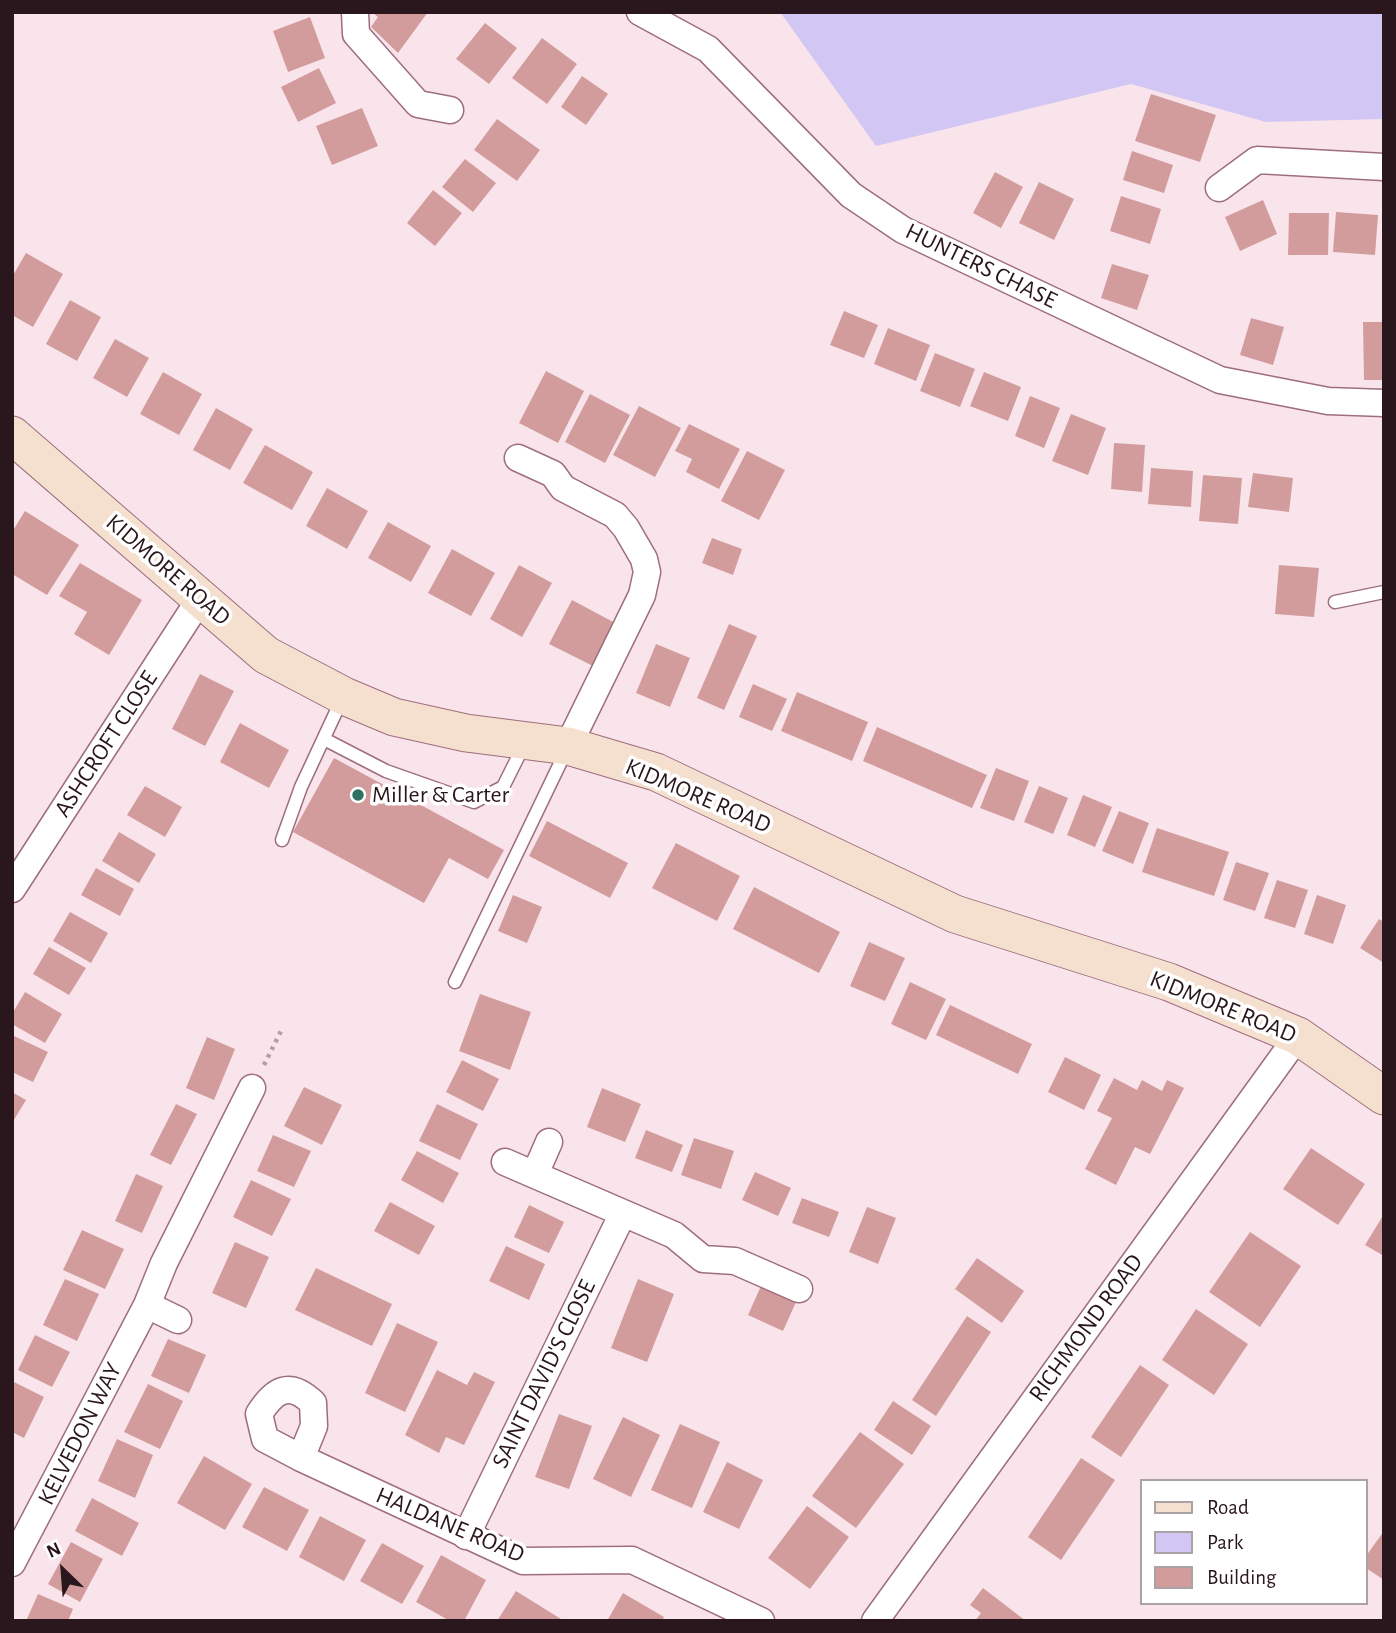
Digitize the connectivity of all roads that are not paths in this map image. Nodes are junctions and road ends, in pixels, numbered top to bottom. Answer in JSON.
{"nodes":[{"id":1,"x":355,"y":12,"type":"edge"},
{"id":2,"x":640,"y":12,"type":"edge"},
{"id":3,"x":450,"y":110,"type":"dead end"},
{"id":4,"x":1384,"y":167,"type":"edge"},
{"id":5,"x":1219,"y":188,"type":"dead end"},
{"id":6,"x":1384,"y":403,"type":"edge"},
{"id":7,"x":12,"y":435,"type":"edge"},
{"id":8,"x":518,"y":458,"type":"dead end"},
{"id":9,"x":1384,"y":592,"type":"edge"},
{"id":10,"x":200,"y":599,"type":"junction"},
{"id":11,"x":1335,"y":601,"type":"dead end"},
{"id":12,"x":344,"y":696,"type":"junction"},
{"id":13,"x":324,"y":738,"type":"junction"},
{"id":14,"x":526,"y":741,"type":"junction"},
{"id":15,"x":568,"y":746,"type":"junction"},
{"id":16,"x":282,"y":840,"type":"dead end"},
{"id":17,"x":12,"y":889,"type":"edge"},
{"id":18,"x":455,"y":982,"type":"dead end"},
{"id":19,"x":1298,"y":1036,"type":"junction"},
{"id":20,"x":253,"y":1087,"type":"road end"},
{"id":21,"x":1384,"y":1096,"type":"edge"},
{"id":22,"x":549,"y":1142,"type":"dead end"},
{"id":23,"x":505,"y":1162,"type":"dead end"},
{"id":24,"x":535,"y":1174,"type":"junction"},
{"id":25,"x":622,"y":1213,"type":"junction"},
{"id":26,"x":799,"y":1289,"type":"dead end"},
{"id":27,"x":147,"y":1305,"type":"junction"},
{"id":28,"x":178,"y":1320,"type":"dead end"},
{"id":29,"x":301,"y":1458,"type":"dead end"},
{"id":30,"x":466,"y":1535,"type":"junction"},
{"id":31,"x":12,"y":1563,"type":"edge"},
{"id":32,"x":761,"y":1621,"type":"edge"},
{"id":33,"x":875,"y":1621,"type":"edge"}],
"edges":[{"from":1,"to":3,"type":"street"},
{"from":2,"to":6,"type":"street","name":"HUNTERS CHASE"},
{"from":4,"to":5,"type":"street"},
{"from":7,"to":10,"type":"street","name":"KIDMORE ROAD"},
{"from":8,"to":15,"type":"street"},
{"from":9,"to":11,"type":"lane"},
{"from":10,"to":12,"type":"street","name":"KIDMORE ROAD"},
{"from":10,"to":17,"type":"street","name":"ASHCROFT CLOSE"},
{"from":12,"to":13,"type":"lane"},
{"from":12,"to":14,"type":"street","name":"KIDMORE ROAD"},
{"from":13,"to":14,"type":"lane"},
{"from":13,"to":16,"type":"lane"},
{"from":14,"to":15,"type":"street","name":"KIDMORE ROAD"},
{"from":15,"to":18,"type":"lane"},
{"from":15,"to":19,"type":"street","name":"KIDMORE ROAD"},
{"from":19,"to":21,"type":"street","name":"KIDMORE ROAD"},
{"from":19,"to":33,"type":"street","name":"RICHMOND ROAD"},
{"from":20,"to":27,"type":"street","name":"KELVEDON WAY"},
{"from":22,"to":24,"type":"street"},
{"from":23,"to":24,"type":"street"},
{"from":24,"to":25,"type":"street"},
{"from":25,"to":26,"type":"street"},
{"from":25,"to":30,"type":"street","name":"SAINT DAVID'S CLOSE"},
{"from":27,"to":28,"type":"street"},
{"from":27,"to":31,"type":"street","name":"KELVEDON WAY"},
{"from":29,"to":30,"type":"street","name":"HALDANE ROAD"},
{"from":30,"to":32,"type":"street","name":"HALDANE ROAD"}]}
